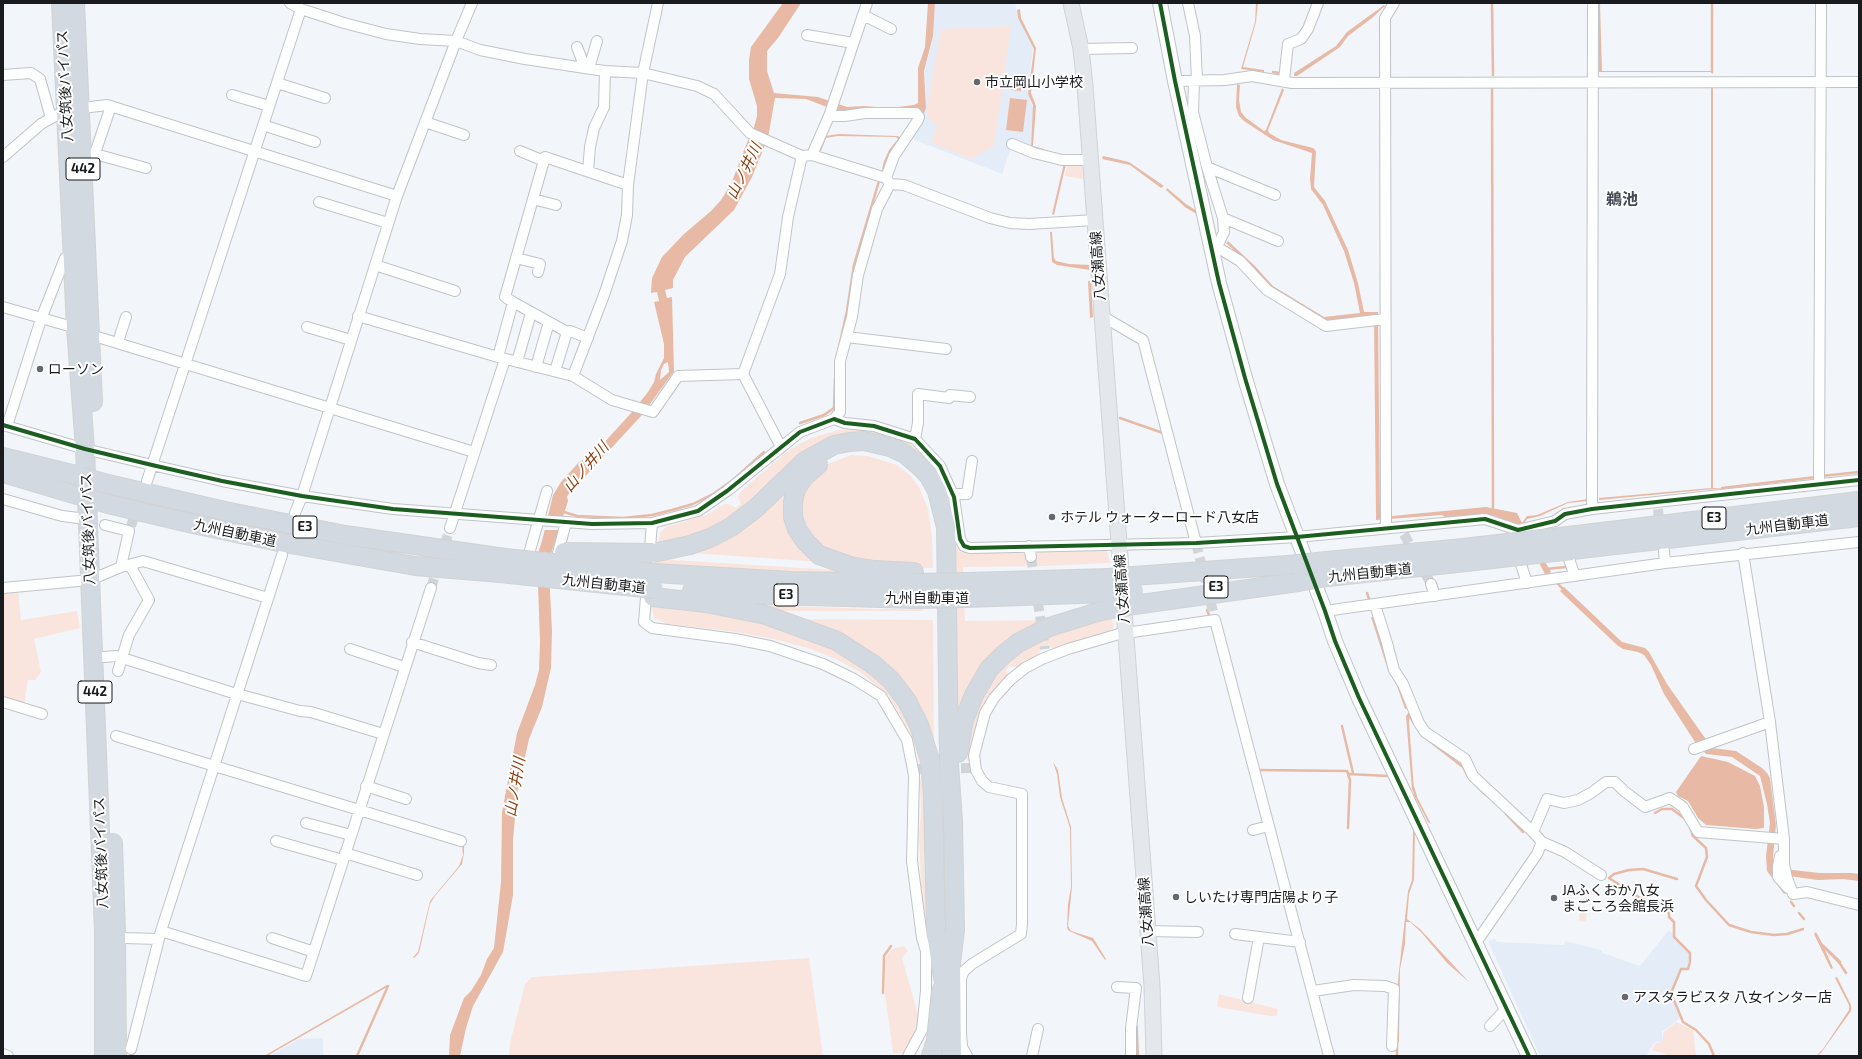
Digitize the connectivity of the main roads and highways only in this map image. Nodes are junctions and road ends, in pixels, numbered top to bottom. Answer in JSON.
{"nodes":[{"id":1,"x":61,"y":3,"type":"edge"},
{"id":2,"x":75,"y":3,"type":"edge"},
{"id":3,"x":1071,"y":3,"type":"edge"},
{"id":4,"x":66,"y":112,"type":"junction"},
{"id":5,"x":84,"y":331,"type":"junction"},
{"id":6,"x":90,"y":450,"type":"junction"},
{"id":7,"x":3,"y":457,"type":"edge"},
{"id":8,"x":3,"y":473,"type":"edge"},
{"id":9,"x":1859,"y":501,"type":"edge"},
{"id":10,"x":1859,"y":517,"type":"edge"},
{"id":11,"x":1570,"y":543,"type":"junction"},
{"id":12,"x":503,"y":565,"type":"junction"},
{"id":13,"x":1328,"y":569,"type":"junction"},
{"id":14,"x":95,"y":578,"type":"junction"},
{"id":15,"x":1108,"y":580,"type":"junction"},
{"id":16,"x":915,"y":585,"type":"junction"},
{"id":17,"x":967,"y":585,"type":"junction"},
{"id":18,"x":654,"y":586,"type":"junction"},
{"id":19,"x":1133,"y":586,"type":"junction"},
{"id":20,"x":933,"y":795,"type":"junction"},
{"id":21,"x":951,"y":795,"type":"junction"},
{"id":22,"x":110,"y":932,"type":"junction"},
{"id":23,"x":943,"y":982,"type":"junction"},
{"id":24,"x":124,"y":1052,"type":"edge"},
{"id":25,"x":104,"y":1056,"type":"edge"},
{"id":26,"x":931,"y":1056,"type":"edge"},
{"id":27,"x":946,"y":1056,"type":"edge"},
{"id":28,"x":952,"y":1056,"type":"edge"},
{"id":29,"x":1154,"y":1056,"type":"edge"}],
"edges":[{"from":1,"to":4,"type":"highway","name":"八女筑後バイパス","number":"442"},
{"from":2,"to":4,"type":"highway","name":"八女筑後バイパス","number":"442"},
{"from":3,"to":29,"type":"main road","name":"八女瀬高線"},
{"from":4,"to":5,"type":"highway","name":"八女筑後バイパス","number":"442"},
{"from":4,"to":5,"type":"highway","name":"八女筑後バイパス","number":"442"},
{"from":5,"to":6,"type":"highway","name":"八女筑後バイパス","number":"442"},
{"from":6,"to":14,"type":"highway","name":"八女筑後バイパス","number":"442"},
{"from":6,"to":14,"type":"highway","name":"八女筑後バイパス","number":"442"},
{"from":7,"to":12,"type":"highway","name":"九州自動車道","number":"E3","bridge":true},
{"from":8,"to":12,"type":"highway","name":"九州自動車道","number":"E3","bridge":true},
{"from":9,"to":11,"type":"highway","name":"九州自動車道","number":"E3"},
{"from":10,"to":11,"type":"highway","name":"九州自動車道","number":"E3"},
{"from":11,"to":13,"type":"highway","name":"九州自動車道","number":"E3","bridge":true},
{"from":12,"to":18,"type":"highway","name":"九州自動車道","number":"E3","bridge":true},
{"from":12,"to":21,"type":"highway","bridge":true},
{"from":13,"to":19,"type":"highway","name":"九州自動車道","number":"E3","bridge":true},
{"from":13,"to":19,"type":"highway","name":"九州自動車道","number":"E3","bridge":true},
{"from":14,"to":22,"type":"highway","name":"八女筑後バイパス","number":"442"},
{"from":14,"to":22,"type":"highway","name":"八女筑後バイパス","number":"442"},
{"from":15,"to":17,"type":"highway","name":"九州自動車道","number":"E3"},
{"from":15,"to":17,"type":"highway"},
{"from":15,"to":19,"type":"highway","name":"九州自動車道","number":"E3","bridge":true},
{"from":16,"to":17,"type":"highway","name":"九州自動車道","number":"E3","bridge":true},
{"from":16,"to":17,"type":"highway"},
{"from":16,"to":18,"type":"highway","name":"九州自動車道","number":"E3"},
{"from":16,"to":20,"type":"highway"},
{"from":18,"to":20,"type":"highway"},
{"from":19,"to":21,"type":"highway","bridge":true},
{"from":20,"to":23,"type":"highway"},
{"from":21,"to":28,"type":"highway"},
{"from":22,"to":24,"type":"highway","name":"八女筑後バイパス","number":"442"},
{"from":22,"to":25,"type":"highway","name":"八女筑後バイパス","number":"442"},
{"from":23,"to":26,"type":"highway"},
{"from":23,"to":27,"type":"highway"}]}
